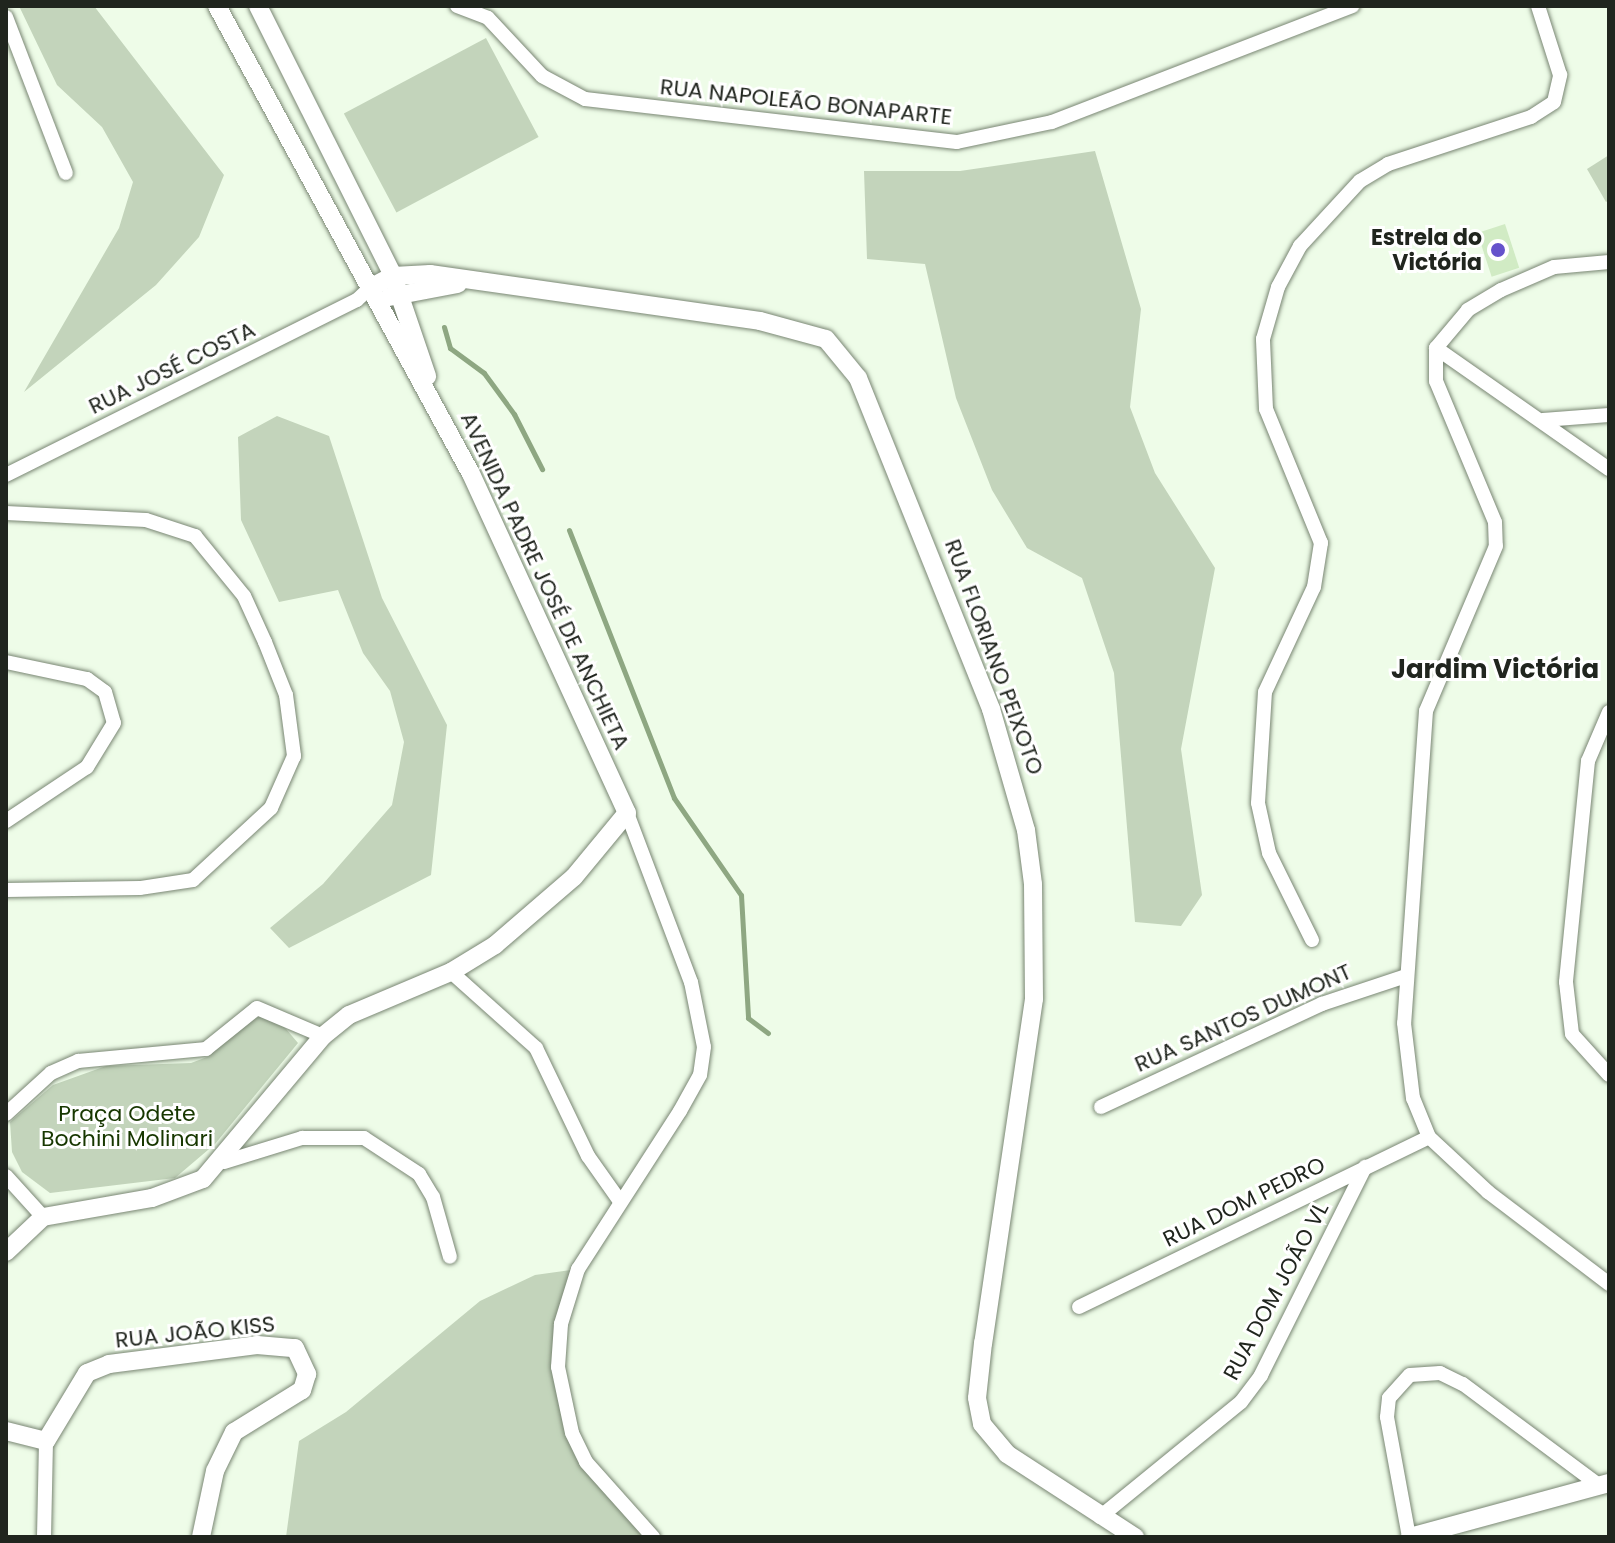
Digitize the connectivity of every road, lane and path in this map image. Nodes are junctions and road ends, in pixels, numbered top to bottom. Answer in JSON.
{"nodes":[{"id":1,"x":258,"y":6,"type":"edge"},
{"id":2,"x":457,"y":6,"type":"edge"},
{"id":3,"x":1538,"y":6,"type":"edge"},
{"id":4,"x":220,"y":7,"type":"edge"},
{"id":5,"x":1347,"y":7,"type":"edge"},
{"id":6,"x":6,"y":17,"type":"edge"},
{"id":7,"x":66,"y":173,"type":"dead end"},
{"id":8,"x":1609,"y":262,"type":"edge"},
{"id":9,"x":393,"y":276,"type":"junction"},
{"id":10,"x":465,"y":283,"type":"junction"},
{"id":11,"x":401,"y":294,"type":"junction"},
{"id":12,"x":367,"y":296,"type":"junction"},
{"id":13,"x":1436,"y":348,"type":"junction"},
{"id":14,"x":439,"y":413,"type":"junction"},
{"id":15,"x":1609,"y":415,"type":"edge"},
{"id":16,"x":1543,"y":420,"type":"junction"},
{"id":17,"x":1609,"y":469,"type":"edge"},
{"id":18,"x":6,"y":475,"type":"edge"},
{"id":19,"x":6,"y":513,"type":"edge"},
{"id":20,"x":6,"y":662,"type":"edge"},
{"id":21,"x":1609,"y":712,"type":"edge"},
{"id":22,"x":627,"y":813,"type":"junction"},
{"id":23,"x":6,"y":821,"type":"edge"},
{"id":24,"x":10,"y":887,"type":"edge"},
{"id":25,"x":1312,"y":940,"type":"dead end"},
{"id":26,"x":451,"y":972,"type":"junction"},
{"id":27,"x":1406,"y":976,"type":"junction"},
{"id":28,"x":323,"y":1036,"type":"junction"},
{"id":29,"x":1609,"y":1075,"type":"edge"},
{"id":30,"x":1101,"y":1107,"type":"dead end"},
{"id":31,"x":6,"y":1114,"type":"edge"},
{"id":32,"x":1429,"y":1137,"type":"junction"},
{"id":33,"x":224,"y":1162,"type":"junction"},
{"id":34,"x":1365,"y":1167,"type":"junction"},
{"id":35,"x":6,"y":1176,"type":"edge"},
{"id":36,"x":619,"y":1200,"type":"junction"},
{"id":37,"x":43,"y":1217,"type":"junction"},
{"id":38,"x":6,"y":1252,"type":"edge"},
{"id":39,"x":450,"y":1257,"type":"dead end"},
{"id":40,"x":1609,"y":1284,"type":"edge"},
{"id":41,"x":1079,"y":1307,"type":"dead end"},
{"id":42,"x":6,"y":1431,"type":"edge"},
{"id":43,"x":46,"y":1441,"type":"junction"},
{"id":44,"x":1604,"y":1485,"type":"edge"},
{"id":45,"x":1100,"y":1517,"type":"junction"},
{"id":46,"x":1449,"y":1532,"type":"edge"},
{"id":47,"x":44,"y":1537,"type":"edge"},
{"id":48,"x":201,"y":1537,"type":"edge"},
{"id":49,"x":653,"y":1537,"type":"edge"},
{"id":50,"x":1135,"y":1537,"type":"edge"},
{"id":51,"x":1410,"y":1537,"type":"edge"}],
"edges":[{"from":1,"to":9,"type":"street"},
{"from":2,"to":5,"type":"street","name":"RUA NAPOLEÃO BONAPARTE"},
{"from":3,"to":25,"type":"street"},
{"from":4,"to":12,"type":"street"},
{"from":6,"to":7,"type":"street"},
{"from":8,"to":13,"type":"street"},
{"from":9,"to":10,"type":"street"},
{"from":9,"to":11,"type":"street"},
{"from":9,"to":12,"type":"street"},
{"from":10,"to":11,"type":"street"},
{"from":10,"to":45,"type":"street","name":"RUA FLORIANO PEIXOTO"},
{"from":11,"to":12,"type":"street"},
{"from":11,"to":14,"type":"street"},
{"from":12,"to":14,"type":"street"},
{"from":12,"to":18,"type":"street","name":"RUA JOSÉ COSTA"},
{"from":13,"to":16,"type":"street"},
{"from":13,"to":27,"type":"street"},
{"from":14,"to":22,"type":"street","name":"AVENIDA PADRE JOSÉ DE ANCHIETA"},
{"from":15,"to":16,"type":"street"},
{"from":16,"to":17,"type":"street"},
{"from":19,"to":24,"type":"street"},
{"from":20,"to":23,"type":"street"},
{"from":21,"to":29,"type":"street"},
{"from":22,"to":26,"type":"street"},
{"from":22,"to":36,"type":"street"},
{"from":26,"to":28,"type":"street"},
{"from":26,"to":36,"type":"street"},
{"from":27,"to":30,"type":"street","name":"RUA SANTOS DUMONT"},
{"from":27,"to":32,"type":"street"},
{"from":28,"to":31,"type":"street"},
{"from":28,"to":33,"type":"street"},
{"from":32,"to":34,"type":"street","name":"RUA DOM PEDRO"},
{"from":32,"to":40,"type":"street"},
{"from":33,"to":37,"type":"street"},
{"from":33,"to":39,"type":"street"},
{"from":34,"to":41,"type":"street","name":"RUA DOM PEDRO"},
{"from":34,"to":45,"type":"street","name":"RUA DOM JOÃO VL"},
{"from":35,"to":37,"type":"street"},
{"from":36,"to":49,"type":"street"},
{"from":37,"to":38,"type":"street"},
{"from":42,"to":43,"type":"street"},
{"from":43,"to":47,"type":"street","name":"RUA JOÃO KISS"},
{"from":43,"to":48,"type":"street","name":"RUA JOÃO KISS"},
{"from":44,"to":46,"type":"street"},
{"from":44,"to":51,"type":"street"},
{"from":45,"to":50,"type":"street","name":"RUA FLORIANO PEIXOTO"},
{"from":46,"to":51,"type":"street"}]}
